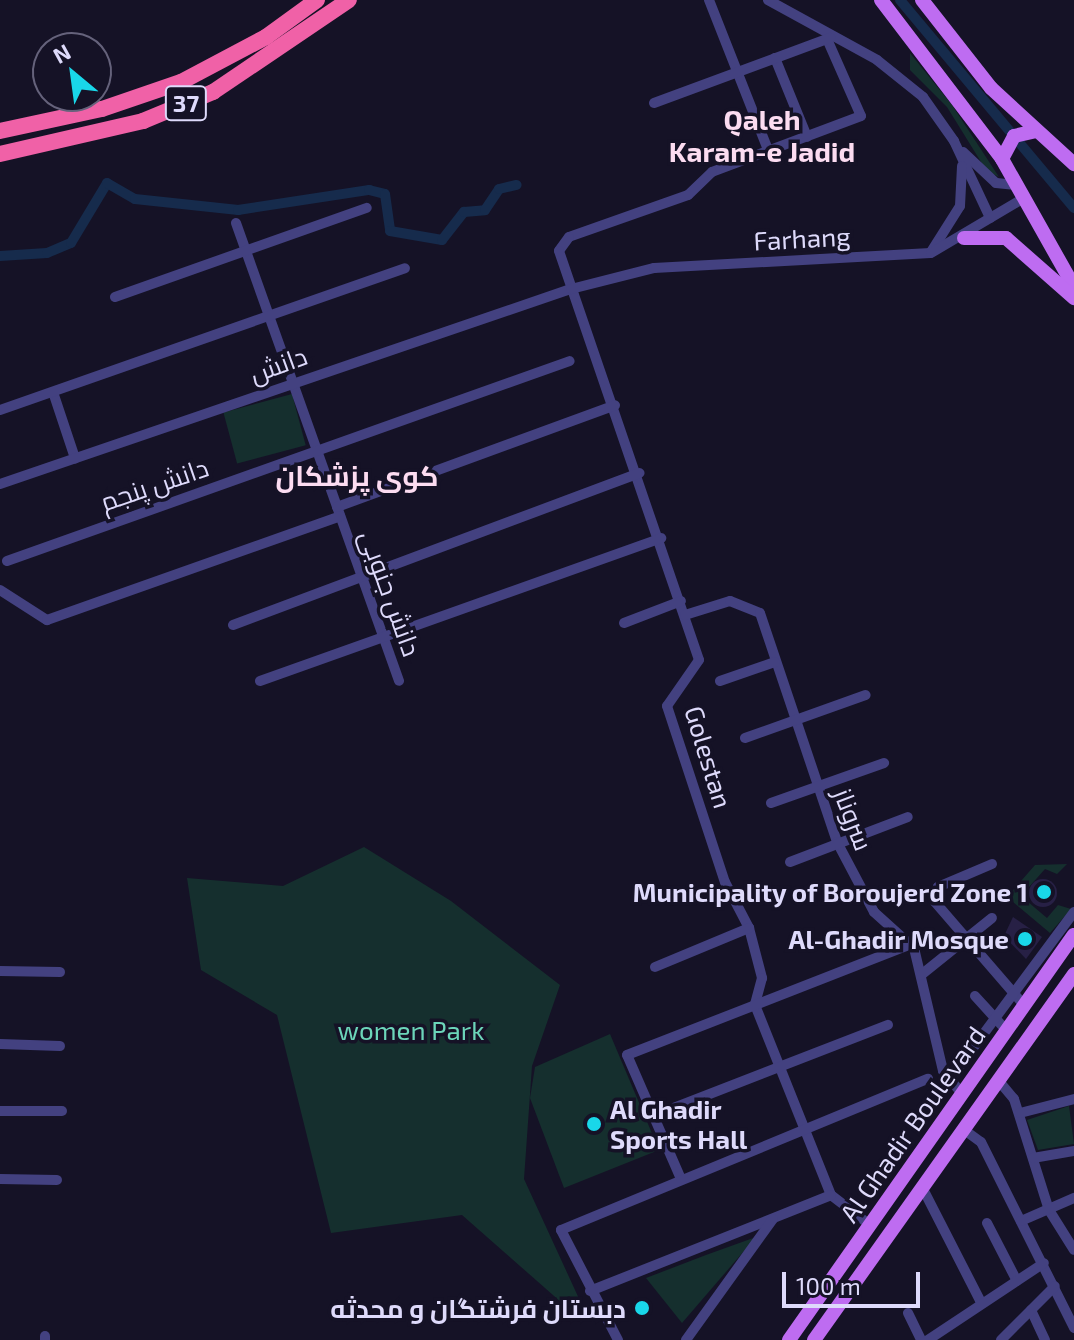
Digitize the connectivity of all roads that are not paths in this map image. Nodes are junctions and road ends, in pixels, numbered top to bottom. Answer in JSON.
{"nodes":[{"id":1,"x":317,"y":0,"type":"edge"},
{"id":2,"x":349,"y":0,"type":"edge"},
{"id":3,"x":709,"y":0,"type":"edge"},
{"id":4,"x":768,"y":0,"type":"edge"},
{"id":5,"x":881,"y":0,"type":"edge"},
{"id":6,"x":922,"y":0,"type":"edge"},
{"id":7,"x":831,"y":37,"type":"junction"},
{"id":8,"x":775,"y":58,"type":"junction"},
{"id":9,"x":737,"y":72,"type":"junction"},
{"id":10,"x":654,"y":103,"type":"dead end"},
{"id":11,"x":0,"y":131,"type":"edge"},
{"id":12,"x":1036,"y":131,"type":"junction"},
{"id":13,"x":807,"y":137,"type":"junction"},
{"id":14,"x":954,"y":141,"type":"junction"},
{"id":15,"x":769,"y":152,"type":"junction"},
{"id":16,"x":0,"y":154,"type":"edge"},
{"id":17,"x":1002,"y":159,"type":"junction"},
{"id":18,"x":1074,"y":164,"type":"edge"},
{"id":19,"x":1020,"y":191,"type":"junction"},
{"id":20,"x":367,"y":208,"type":"dead end"},
{"id":21,"x":990,"y":218,"type":"junction"},
{"id":22,"x":236,"y":223,"type":"dead end"},
{"id":23,"x":964,"y":238,"type":"junction"},
{"id":24,"x":246,"y":251,"type":"junction"},
{"id":25,"x":931,"y":253,"type":"junction"},
{"id":26,"x":405,"y":268,"type":"dead end"},
{"id":27,"x":1074,"y":287,"type":"edge"},
{"id":28,"x":571,"y":289,"type":"junction"},
{"id":29,"x":115,"y":297,"type":"dead end"},
{"id":30,"x":1074,"y":298,"type":"edge"},
{"id":31,"x":271,"y":318,"type":"junction"},
{"id":32,"x":570,"y":361,"type":"dead end"},
{"id":33,"x":295,"y":382,"type":"junction"},
{"id":34,"x":53,"y":392,"type":"junction"},
{"id":35,"x":615,"y":405,"type":"junction"},
{"id":36,"x":0,"y":410,"type":"edge"},
{"id":37,"x":318,"y":451,"type":"junction"},
{"id":38,"x":75,"y":458,"type":"junction"},
{"id":39,"x":640,"y":473,"type":"junction"},
{"id":40,"x":0,"y":484,"type":"edge"},
{"id":41,"x":339,"y":512,"type":"junction"},
{"id":42,"x":661,"y":538,"type":"junction"},
{"id":43,"x":7,"y":561,"type":"dead end"},
{"id":44,"x":362,"y":574,"type":"junction"},
{"id":45,"x":0,"y":590,"type":"edge"},
{"id":46,"x":681,"y":601,"type":"junction"},
{"id":47,"x":685,"y":615,"type":"junction"},
{"id":48,"x":624,"y":623,"type":"dead end"},
{"id":49,"x":233,"y":625,"type":"dead end"},
{"id":50,"x":384,"y":638,"type":"junction"},
{"id":51,"x":775,"y":662,"type":"junction"},
{"id":52,"x":260,"y":681,"type":"dead end"},
{"id":53,"x":399,"y":681,"type":"dead end"},
{"id":54,"x":720,"y":681,"type":"dead end"},
{"id":55,"x":866,"y":695,"type":"dead end"},
{"id":56,"x":795,"y":720,"type":"junction"},
{"id":57,"x":745,"y":738,"type":"dead end"},
{"id":58,"x":884,"y":763,"type":"dead end"},
{"id":59,"x":818,"y":786,"type":"junction"},
{"id":60,"x":771,"y":803,"type":"dead end"},
{"id":61,"x":908,"y":817,"type":"dead end"},
{"id":62,"x":837,"y":842,"type":"junction"},
{"id":63,"x":790,"y":862,"type":"dead end"},
{"id":64,"x":992,"y":864,"type":"dead end"},
{"id":65,"x":1074,"y":912,"type":"edge"},
{"id":66,"x":992,"y":918,"type":"dead end"},
{"id":67,"x":749,"y":928,"type":"junction"},
{"id":68,"x":1074,"y":935,"type":"edge"},
{"id":69,"x":966,"y":938,"type":"junction"},
{"id":70,"x":911,"y":944,"type":"junction"},
{"id":71,"x":655,"y":967,"type":"dead end"},
{"id":72,"x":0,"y":971,"type":"edge"},
{"id":73,"x":60,"y":972,"type":"dead end"},
{"id":74,"x":1074,"y":974,"type":"edge"},
{"id":75,"x":921,"y":975,"type":"junction"},
{"id":76,"x":975,"y":996,"type":"dead end"},
{"id":77,"x":1019,"y":999,"type":"junction"},
{"id":78,"x":755,"y":1005,"type":"junction"},
{"id":79,"x":995,"y":1019,"type":"junction"},
{"id":80,"x":888,"y":1025,"type":"dead end"},
{"id":81,"x":1006,"y":1030,"type":"junction"},
{"id":82,"x":0,"y":1044,"type":"edge"},
{"id":83,"x":60,"y":1046,"type":"dead end"},
{"id":84,"x":780,"y":1067,"type":"junction"},
{"id":85,"x":928,"y":1079,"type":"dead end"},
{"id":86,"x":950,"y":1079,"type":"junction"},
{"id":87,"x":998,"y":1080,"type":"junction"},
{"id":88,"x":962,"y":1094,"type":"junction"},
{"id":89,"x":1074,"y":1099,"type":"edge"},
{"id":90,"x":0,"y":1111,"type":"edge"},
{"id":91,"x":62,"y":1111,"type":"dead end"},
{"id":92,"x":1020,"y":1113,"type":"junction"},
{"id":93,"x":653,"y":1116,"type":"junction"},
{"id":94,"x":805,"y":1128,"type":"junction"},
{"id":95,"x":938,"y":1129,"type":"junction"},
{"id":96,"x":959,"y":1136,"type":"junction"},
{"id":97,"x":924,"y":1148,"type":"junction"},
{"id":98,"x":1074,"y":1151,"type":"edge"},
{"id":99,"x":1033,"y":1158,"type":"junction"},
{"id":100,"x":941,"y":1160,"type":"junction"},
{"id":101,"x":0,"y":1179,"type":"edge"},
{"id":102,"x":681,"y":1179,"type":"junction"},
{"id":103,"x":57,"y":1180,"type":"dead end"},
{"id":104,"x":922,"y":1187,"type":"junction"},
{"id":105,"x":831,"y":1195,"type":"junction"},
{"id":106,"x":1074,"y":1198,"type":"edge"},
{"id":107,"x":1048,"y":1206,"type":"junction"},
{"id":108,"x":774,"y":1217,"type":"junction"},
{"id":109,"x":1021,"y":1221,"type":"junction"},
{"id":110,"x":987,"y":1223,"type":"dead end"},
{"id":111,"x":870,"y":1225,"type":"junction"},
{"id":112,"x":1074,"y":1250,"type":"edge"},
{"id":113,"x":1044,"y":1263,"type":"junction"},
{"id":114,"x":1017,"y":1281,"type":"junction"},
{"id":115,"x":1055,"y":1286,"type":"junction"},
{"id":116,"x":590,"y":1291,"type":"junction"},
{"id":117,"x":982,"y":1304,"type":"junction"},
{"id":118,"x":1031,"y":1310,"type":"junction"},
{"id":119,"x":908,"y":1313,"type":"dead end"},
{"id":120,"x":1074,"y":1328,"type":"edge"},
{"id":121,"x":618,"y":1340,"type":"edge"},
{"id":122,"x":686,"y":1340,"type":"edge"},
{"id":123,"x":789,"y":1340,"type":"edge"},
{"id":124,"x":814,"y":1340,"type":"edge"},
{"id":125,"x":921,"y":1340,"type":"edge"},
{"id":126,"x":928,"y":1340,"type":"edge"},
{"id":127,"x":1001,"y":1340,"type":"edge"},
{"id":128,"x":1045,"y":1340,"type":"edge"}],
"edges":[{"from":1,"to":11,"type":"highway","number":"37"},
{"from":2,"to":16,"type":"highway","number":"37"},
{"from":3,"to":9,"type":"street"},
{"from":4,"to":7,"type":"street"},
{"from":5,"to":17,"type":"main road"},
{"from":6,"to":12,"type":"main road"},
{"from":7,"to":8,"type":"street"},
{"from":7,"to":13,"type":"street"},
{"from":7,"to":14,"type":"street"},
{"from":8,"to":9,"type":"street"},
{"from":8,"to":13,"type":"street"},
{"from":9,"to":10,"type":"street"},
{"from":9,"to":15,"type":"street"},
{"from":12,"to":17,"type":"main road"},
{"from":12,"to":18,"type":"main road"},
{"from":13,"to":15,"type":"street"},
{"from":14,"to":19,"type":"street"},
{"from":14,"to":21,"type":"street"},
{"from":14,"to":25,"type":"street"},
{"from":15,"to":28,"type":"street","name":"Golestan"},
{"from":17,"to":19,"type":"main road"},
{"from":19,"to":21,"type":"street","name":"Farhang"},
{"from":19,"to":27,"type":"main road"},
{"from":20,"to":24,"type":"street"},
{"from":21,"to":23,"type":"street","name":"Farhang"},
{"from":22,"to":24,"type":"street","name":"دانش جنوبی"},
{"from":23,"to":25,"type":"street","name":"Farhang"},
{"from":23,"to":30,"type":"main road"},
{"from":24,"to":29,"type":"street"},
{"from":24,"to":31,"type":"street","name":"دانش جنوبی"},
{"from":25,"to":28,"type":"street","name":"Farhang"},
{"from":26,"to":31,"type":"street"},
{"from":28,"to":33,"type":"street","name":"دانش"},
{"from":28,"to":35,"type":"street","name":"Golestan"},
{"from":31,"to":33,"type":"street","name":"دانش جنوبی"},
{"from":31,"to":34,"type":"street"},
{"from":32,"to":37,"type":"street","name":"دانش پنجم"},
{"from":33,"to":37,"type":"street","name":"دانش جنوبی"},
{"from":33,"to":38,"type":"street","name":"دانش"},
{"from":34,"to":36,"type":"street"},
{"from":34,"to":38,"type":"street"},
{"from":35,"to":39,"type":"street","name":"Golestan"},
{"from":35,"to":41,"type":"street"},
{"from":37,"to":41,"type":"street","name":"دانش جنوبی"},
{"from":37,"to":43,"type":"street","name":"دانش پنجم"},
{"from":38,"to":40,"type":"street","name":"دانش"},
{"from":39,"to":42,"type":"street","name":"Golestan"},
{"from":39,"to":44,"type":"street"},
{"from":41,"to":44,"type":"street","name":"دانش جنوبی"},
{"from":41,"to":45,"type":"street"},
{"from":42,"to":46,"type":"street","name":"Golestan"},
{"from":42,"to":50,"type":"street"},
{"from":44,"to":49,"type":"street"},
{"from":44,"to":50,"type":"street","name":"دانش جنوبی"},
{"from":46,"to":47,"type":"street","name":"Golestan"},
{"from":46,"to":48,"type":"street"},
{"from":47,"to":51,"type":"street","name":"سروناز"},
{"from":47,"to":67,"type":"street","name":"Golestan"},
{"from":50,"to":52,"type":"street"},
{"from":50,"to":53,"type":"street","name":"دانش جنوبی"},
{"from":51,"to":54,"type":"street"},
{"from":51,"to":56,"type":"street","name":"سروناز"},
{"from":55,"to":56,"type":"street"},
{"from":56,"to":57,"type":"street"},
{"from":56,"to":59,"type":"street","name":"سروناز"},
{"from":58,"to":59,"type":"street"},
{"from":59,"to":60,"type":"street"},
{"from":59,"to":62,"type":"street","name":"سروناز"},
{"from":61,"to":62,"type":"street"},
{"from":62,"to":63,"type":"street"},
{"from":62,"to":70,"type":"street","name":"سروناز"},
{"from":64,"to":69,"type":"street"},
{"from":65,"to":77,"type":"street"},
{"from":66,"to":69,"type":"street"},
{"from":67,"to":71,"type":"street"},
{"from":67,"to":78,"type":"street","name":"Golestan"},
{"from":68,"to":77,"type":"main road","name":"Al Ghadir Boulevard"},
{"from":69,"to":75,"type":"street"},
{"from":69,"to":77,"type":"street"},
{"from":70,"to":75,"type":"street"},
{"from":70,"to":78,"type":"street"},
{"from":72,"to":73,"type":"street"},
{"from":74,"to":87,"type":"main road","name":"Al Ghadir Boulevard"},
{"from":75,"to":86,"type":"street"},
{"from":76,"to":79,"type":"street"},
{"from":77,"to":79,"type":"street"},
{"from":77,"to":81,"type":"main road","name":"Al Ghadir Boulevard"},
{"from":78,"to":84,"type":"street","name":"Golestan"},
{"from":78,"to":93,"type":"street"},
{"from":79,"to":81,"type":"street"},
{"from":79,"to":86,"type":"street"},
{"from":80,"to":84,"type":"street"},
{"from":81,"to":88,"type":"main road","name":"Al Ghadir Boulevard"},
{"from":82,"to":83,"type":"street"},
{"from":84,"to":93,"type":"street"},
{"from":84,"to":94,"type":"street","name":"Golestan"},
{"from":85,"to":94,"type":"street"},
{"from":86,"to":88,"type":"street"},
{"from":87,"to":92,"type":"street"},
{"from":87,"to":96,"type":"main road","name":"Al Ghadir Boulevard"},
{"from":88,"to":95,"type":"main road","name":"Al Ghadir Boulevard"},
{"from":89,"to":92,"type":"street"},
{"from":90,"to":91,"type":"street"},
{"from":92,"to":99,"type":"street"},
{"from":93,"to":102,"type":"street"},
{"from":94,"to":102,"type":"street"},
{"from":94,"to":105,"type":"street","name":"Golestan"},
{"from":95,"to":96,"type":"main road"},
{"from":95,"to":97,"type":"main road","name":"Al Ghadir Boulevard"},
{"from":96,"to":100,"type":"main road","name":"Al Ghadir Boulevard"},
{"from":96,"to":109,"type":"street"},
{"from":97,"to":100,"type":"main road"},
{"from":97,"to":111,"type":"main road","name":"Al Ghadir Boulevard"},
{"from":98,"to":99,"type":"street"},
{"from":99,"to":107,"type":"street"},
{"from":100,"to":104,"type":"main road","name":"Al Ghadir Boulevard"},
{"from":101,"to":103,"type":"street"},
{"from":102,"to":116,"type":"street"},
{"from":104,"to":117,"type":"street"},
{"from":104,"to":124,"type":"main road","name":"Al Ghadir Boulevard"},
{"from":105,"to":108,"type":"street"},
{"from":105,"to":111,"type":"street"},
{"from":106,"to":107,"type":"street"},
{"from":107,"to":109,"type":"street"},
{"from":107,"to":112,"type":"street"},
{"from":108,"to":116,"type":"street"},
{"from":108,"to":122,"type":"street"},
{"from":109,"to":113,"type":"street"},
{"from":110,"to":114,"type":"street"},
{"from":111,"to":123,"type":"main road","name":"Al Ghadir Boulevard"},
{"from":113,"to":114,"type":"street"},
{"from":113,"to":115,"type":"street"},
{"from":114,"to":117,"type":"street"},
{"from":115,"to":118,"type":"street"},
{"from":115,"to":120,"type":"street"},
{"from":116,"to":121,"type":"street"},
{"from":117,"to":126,"type":"street"},
{"from":118,"to":127,"type":"street"},
{"from":118,"to":128,"type":"street"},
{"from":119,"to":125,"type":"street"}]}
